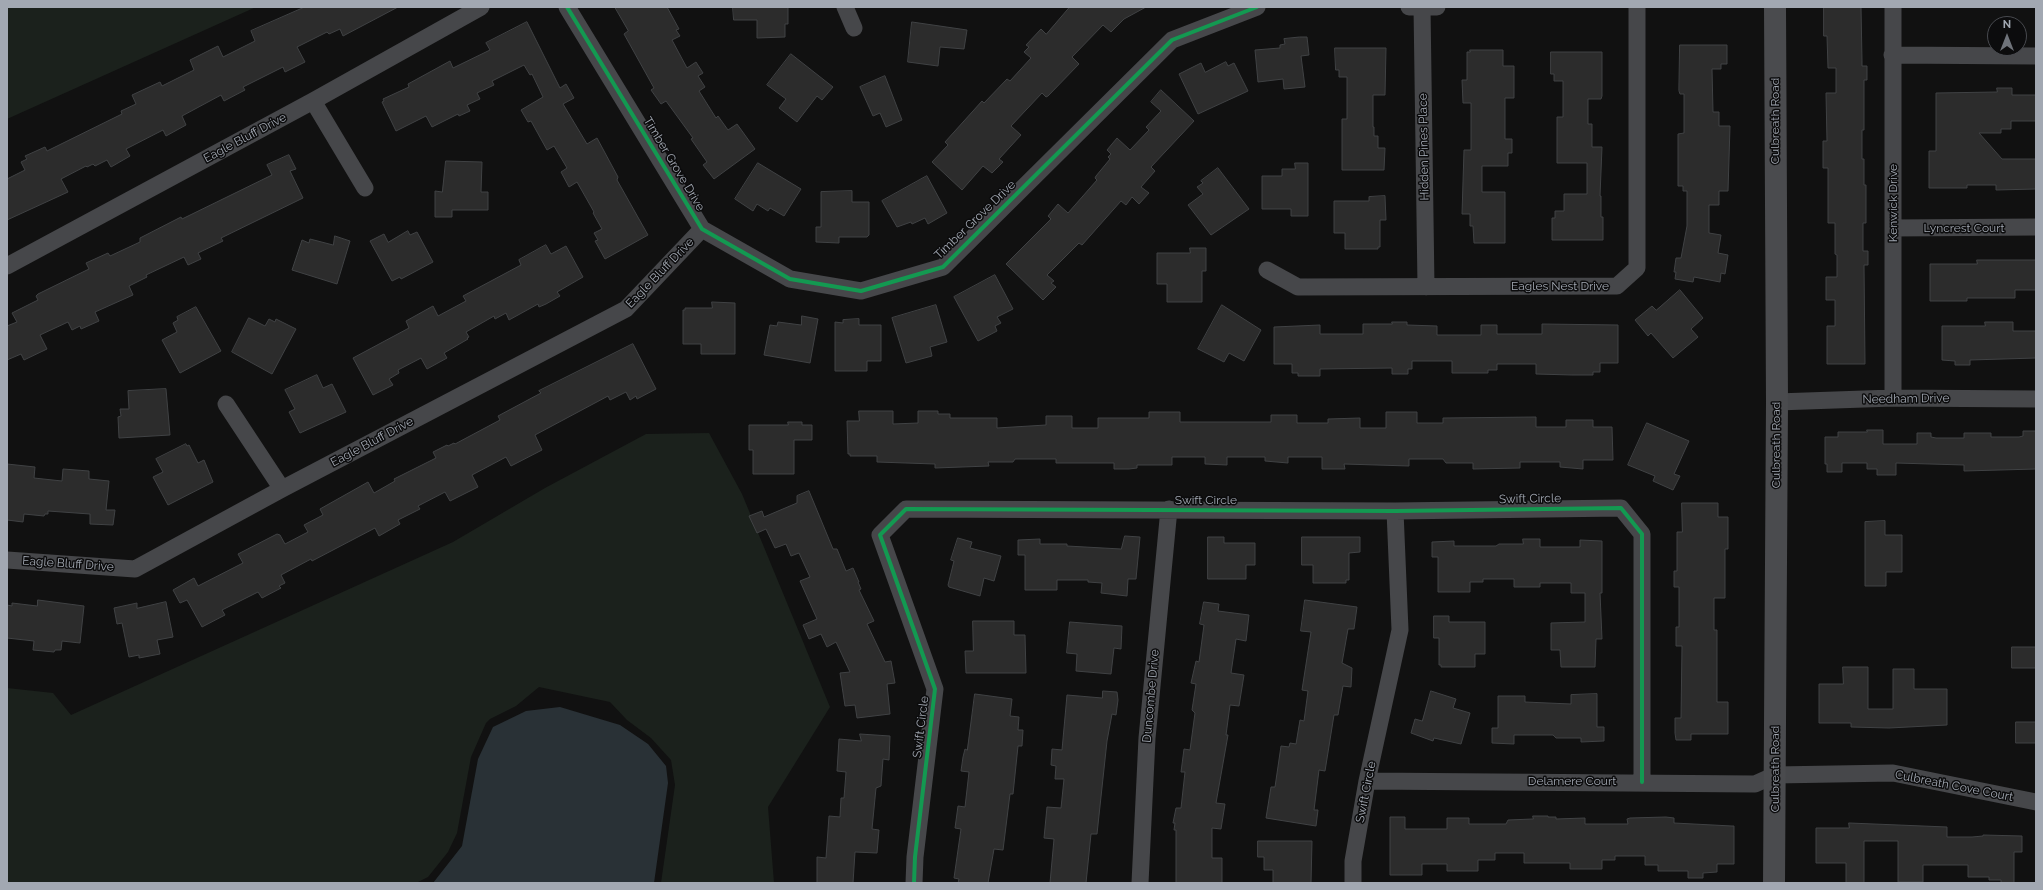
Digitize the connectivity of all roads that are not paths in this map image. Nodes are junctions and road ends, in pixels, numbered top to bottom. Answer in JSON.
{"nodes":[{"id":1,"x":481,"y":7,"type":"edge"},
{"id":2,"x":567,"y":7,"type":"edge"},
{"id":3,"x":845,"y":7,"type":"edge"},
{"id":4,"x":1257,"y":7,"type":"edge"},
{"id":5,"x":1409,"y":7,"type":"edge"},
{"id":6,"x":1422,"y":7,"type":"edge"},
{"id":7,"x":1437,"y":7,"type":"edge"},
{"id":8,"x":1637,"y":7,"type":"edge"},
{"id":9,"x":1775,"y":7,"type":"edge"},
{"id":10,"x":1893,"y":7,"type":"edge"},
{"id":11,"x":854,"y":28,"type":"dead end"},
{"id":12,"x":1892,"y":55,"type":"junction"},
{"id":13,"x":2036,"y":56,"type":"edge"},
{"id":14,"x":314,"y":100,"type":"junction"},
{"id":15,"x":365,"y":188,"type":"dead end"},
{"id":16,"x":2036,"y":227,"type":"edge"},
{"id":17,"x":1893,"y":228,"type":"junction"},
{"id":18,"x":702,"y":229,"type":"junction"},
{"id":19,"x":7,"y":266,"type":"edge"},
{"id":20,"x":1267,"y":270,"type":"dead end"},
{"id":21,"x":1426,"y":287,"type":"junction"},
{"id":22,"x":1893,"y":398,"type":"junction"},
{"id":23,"x":2036,"y":398,"type":"edge"},
{"id":24,"x":1777,"y":402,"type":"junction"},
{"id":25,"x":226,"y":404,"type":"dead end"},
{"id":26,"x":282,"y":489,"type":"junction"},
{"id":27,"x":1169,"y":509,"type":"junction"},
{"id":28,"x":1395,"y":511,"type":"junction"},
{"id":29,"x":7,"y":560,"type":"edge"},
{"id":30,"x":1775,"y":775,"type":"junction"},
{"id":31,"x":1367,"y":780,"type":"junction"},
{"id":32,"x":1642,"y":782,"type":"junction"},
{"id":33,"x":2036,"y":802,"type":"edge"},
{"id":34,"x":914,"y":883,"type":"edge"},
{"id":35,"x":1140,"y":883,"type":"edge"},
{"id":36,"x":1353,"y":883,"type":"edge"},
{"id":37,"x":1774,"y":883,"type":"edge"}],
"edges":[{"from":1,"to":14,"type":"street","name":"Eagle Bluff Drive"},
{"from":2,"to":18,"type":"street","name":"Timber Grove Drive"},
{"from":3,"to":11,"type":"street"},
{"from":4,"to":18,"type":"street","name":"Timber Grove Drive"},
{"from":5,"to":6,"type":"street"},
{"from":6,"to":7,"type":"street"},
{"from":6,"to":21,"type":"street","name":"Hidden Pines Place"},
{"from":8,"to":21,"type":"street","name":"Eagles Nest Drive"},
{"from":9,"to":24,"type":"street","name":"Culbreath Road"},
{"from":10,"to":12,"type":"street","name":"Kenwick Drive"},
{"from":12,"to":13,"type":"street"},
{"from":12,"to":17,"type":"street","name":"Kenwick Drive"},
{"from":14,"to":15,"type":"street"},
{"from":14,"to":19,"type":"street","name":"Eagle Bluff Drive"},
{"from":16,"to":17,"type":"street","name":"Lyncrest Court"},
{"from":17,"to":22,"type":"street","name":"Kenwick Drive"},
{"from":18,"to":26,"type":"street","name":"Eagle Bluff Drive"},
{"from":20,"to":21,"type":"street","name":"Eagles Nest Drive"},
{"from":22,"to":23,"type":"street","name":"Needham Drive"},
{"from":22,"to":24,"type":"street","name":"Needham Drive"},
{"from":24,"to":30,"type":"street","name":"Culbreath Road"},
{"from":25,"to":26,"type":"street"},
{"from":26,"to":29,"type":"street","name":"Eagle Bluff Drive"},
{"from":27,"to":28,"type":"street","name":"Swift Circle"},
{"from":27,"to":34,"type":"street","name":"Swift Circle"},
{"from":27,"to":35,"type":"street","name":"Duncombe Drive"},
{"from":28,"to":31,"type":"street","name":"Swift Circle"},
{"from":28,"to":32,"type":"street","name":"Swift Circle"},
{"from":30,"to":32,"type":"street","name":"Delamere Court"},
{"from":30,"to":33,"type":"street","name":"Culbreath Cove Court"},
{"from":30,"to":37,"type":"street","name":"Culbreath Road"},
{"from":31,"to":32,"type":"street","name":"Delamere Court"},
{"from":31,"to":36,"type":"street","name":"Swift Circle"}]}
